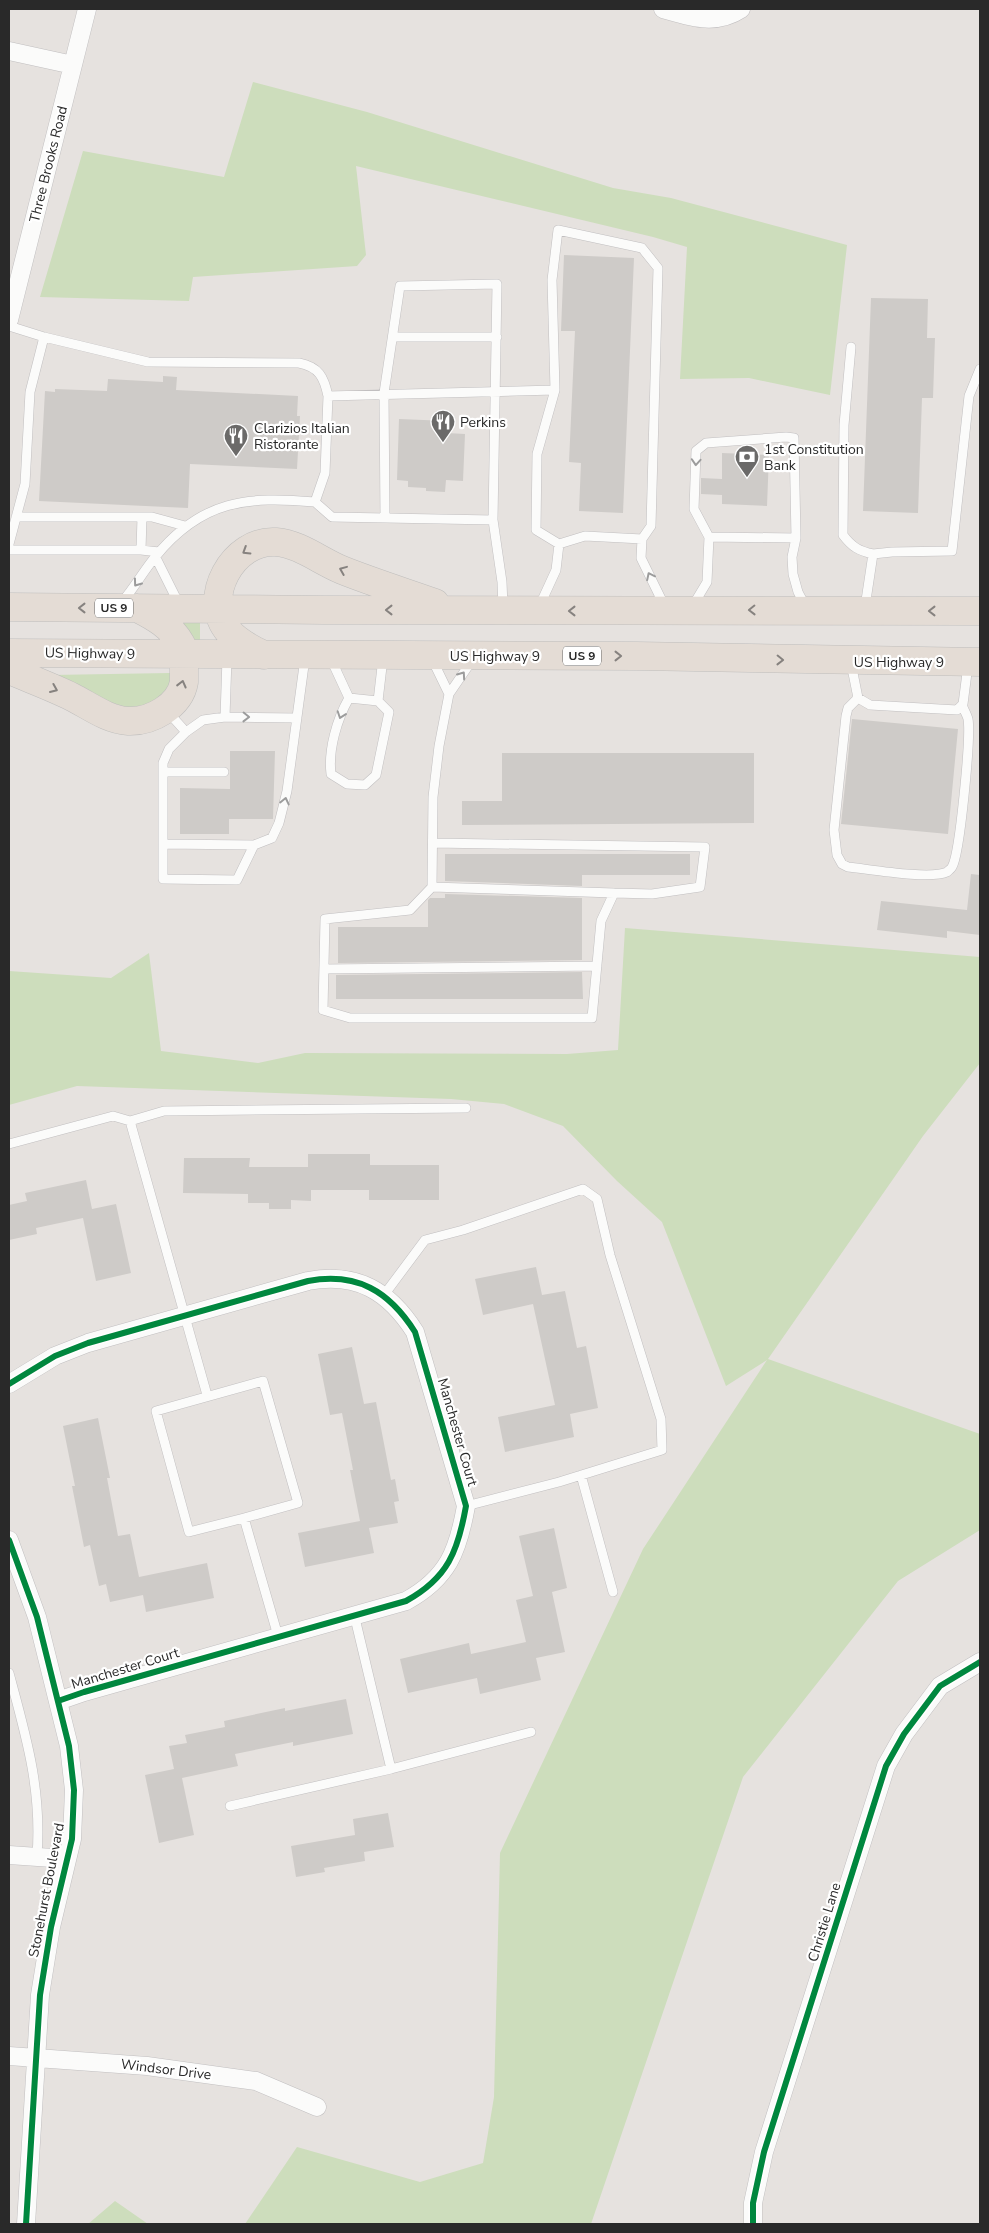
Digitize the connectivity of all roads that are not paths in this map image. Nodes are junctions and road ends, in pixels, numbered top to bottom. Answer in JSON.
{"nodes":[{"id":1,"x":87,"y":9,"type":"edge"},
{"id":2,"x":663,"y":9,"type":"edge"},
{"id":3,"x":741,"y":9,"type":"edge"},
{"id":4,"x":9,"y":51,"type":"edge"},
{"id":5,"x":73,"y":65,"type":"junction"},
{"id":6,"x":9,"y":320,"type":"edge"},
{"id":7,"x":9,"y":326,"type":"edge"},
{"id":8,"x":44,"y":337,"type":"junction"},
{"id":9,"x":393,"y":337,"type":"junction"},
{"id":10,"x":497,"y":337,"type":"junction"},
{"id":11,"x":851,"y":347,"type":"dead end"},
{"id":12,"x":980,"y":370,"type":"edge"},
{"id":13,"x":555,"y":390,"type":"junction"},
{"id":14,"x":496,"y":391,"type":"junction"},
{"id":15,"x":384,"y":393,"type":"junction"},
{"id":16,"x":328,"y":396,"type":"junction"},
{"id":17,"x":315,"y":502,"type":"junction"},
{"id":18,"x":16,"y":517,"type":"junction"},
{"id":19,"x":142,"y":517,"type":"junction"},
{"id":20,"x":385,"y":518,"type":"junction"},
{"id":21,"x":493,"y":520,"type":"junction"},
{"id":22,"x":184,"y":526,"type":"junction"},
{"id":23,"x":710,"y":538,"type":"junction"},
{"id":24,"x":796,"y":538,"type":"junction"},
{"id":25,"x":642,"y":539,"type":"junction"},
{"id":26,"x":9,"y":544,"type":"edge"},
{"id":27,"x":559,"y":544,"type":"junction"},
{"id":28,"x":9,"y":550,"type":"edge"},
{"id":29,"x":141,"y":550,"type":"junction"},
{"id":30,"x":157,"y":554,"type":"junction"},
{"id":31,"x":873,"y":554,"type":"junction"},
{"id":32,"x":9,"y":607,"type":"edge"},
{"id":33,"x":127,"y":608,"type":"junction"},
{"id":34,"x":181,"y":608,"type":"junction"},
{"id":35,"x":218,"y":609,"type":"junction"},
{"id":36,"x":455,"y":610,"type":"junction"},
{"id":37,"x":503,"y":610,"type":"junction"},
{"id":38,"x":538,"y":610,"type":"junction"},
{"id":39,"x":807,"y":610,"type":"junction"},
{"id":40,"x":865,"y":610,"type":"junction"},
{"id":41,"x":678,"y":611,"type":"junction"},
{"id":42,"x":980,"y":611,"type":"edge"},
{"id":43,"x":9,"y":652,"type":"edge"},
{"id":44,"x":184,"y":654,"type":"junction"},
{"id":45,"x":227,"y":655,"type":"junction"},
{"id":46,"x":264,"y":655,"type":"junction"},
{"id":47,"x":317,"y":655,"type":"junction"},
{"id":48,"x":476,"y":655,"type":"junction"},
{"id":49,"x":383,"y":656,"type":"junction"},
{"id":50,"x":431,"y":656,"type":"junction"},
{"id":51,"x":851,"y":662,"type":"junction"},
{"id":52,"x":974,"y":662,"type":"edge"},
{"id":53,"x":9,"y":670,"type":"edge"},
{"id":54,"x":449,"y":694,"type":"junction"},
{"id":55,"x":349,"y":698,"type":"junction"},
{"id":56,"x":858,"y":698,"type":"junction"},
{"id":57,"x":378,"y":701,"type":"junction"},
{"id":58,"x":962,"y":705,"type":"junction"},
{"id":59,"x":166,"y":709,"type":"junction"},
{"id":60,"x":225,"y":717,"type":"junction"},
{"id":61,"x":297,"y":718,"type":"junction"},
{"id":62,"x":186,"y":732,"type":"junction"},
{"id":63,"x":163,"y":772,"type":"junction"},
{"id":64,"x":224,"y":772,"type":"dead end"},
{"id":65,"x":433,"y":843,"type":"junction"},
{"id":66,"x":163,"y":844,"type":"junction"},
{"id":67,"x":254,"y":845,"type":"junction"},
{"id":68,"x":432,"y":888,"type":"junction"},
{"id":69,"x":614,"y":893,"type":"junction"},
{"id":70,"x":597,"y":966,"type":"junction"},
{"id":71,"x":324,"y":969,"type":"junction"},
{"id":72,"x":466,"y":1108,"type":"dead end"},
{"id":73,"x":130,"y":1121,"type":"junction"},
{"id":74,"x":9,"y":1144,"type":"edge"},
{"id":75,"x":384,"y":1295,"type":"junction"},
{"id":76,"x":184,"y":1316,"type":"junction"},
{"id":77,"x":9,"y":1384,"type":"edge"},
{"id":78,"x":207,"y":1395,"type":"junction"},
{"id":79,"x":581,"y":1475,"type":"junction"},
{"id":80,"x":466,"y":1506,"type":"junction"},
{"id":81,"x":244,"y":1518,"type":"junction"},
{"id":82,"x":9,"y":1540,"type":"edge"},
{"id":83,"x":613,"y":1592,"type":"dead end"},
{"id":84,"x":354,"y":1614,"type":"junction"},
{"id":85,"x":278,"y":1636,"type":"junction"},
{"id":86,"x":980,"y":1662,"type":"edge"},
{"id":87,"x":9,"y":1673,"type":"edge"},
{"id":88,"x":58,"y":1701,"type":"junction"},
{"id":89,"x":531,"y":1732,"type":"dead end"},
{"id":90,"x":391,"y":1768,"type":"junction"},
{"id":91,"x":230,"y":1806,"type":"dead end"},
{"id":92,"x":9,"y":1855,"type":"edge"},
{"id":93,"x":37,"y":1856,"type":"junction"},
{"id":94,"x":67,"y":1859,"type":"junction"},
{"id":95,"x":9,"y":2056,"type":"edge"},
{"id":96,"x":36,"y":2058,"type":"junction"},
{"id":97,"x":317,"y":2107,"type":"dead end"},
{"id":98,"x":26,"y":2224,"type":"edge"},
{"id":99,"x":753,"y":2224,"type":"edge"}],
"edges":[{"from":1,"to":5,"type":"street","name":"Three Brooks Road"},
{"from":2,"to":3,"type":"street"},
{"from":4,"to":5,"type":"street"},
{"from":5,"to":6,"type":"street","name":"Three Brooks Road"},
{"from":7,"to":8,"type":"lane"},
{"from":8,"to":16,"type":"lane"},
{"from":8,"to":18,"type":"lane"},
{"from":9,"to":10,"type":"lane"},
{"from":9,"to":10,"type":"lane"},
{"from":9,"to":15,"type":"lane"},
{"from":10,"to":14,"type":"lane"},
{"from":11,"to":31,"type":"lane"},
{"from":12,"to":31,"type":"lane"},
{"from":13,"to":14,"type":"lane"},
{"from":13,"to":25,"type":"lane"},
{"from":13,"to":27,"type":"lane"},
{"from":14,"to":15,"type":"lane"},
{"from":14,"to":21,"type":"lane"},
{"from":15,"to":16,"type":"lane"},
{"from":15,"to":20,"type":"lane"},
{"from":16,"to":17,"type":"lane"},
{"from":17,"to":20,"type":"lane"},
{"from":17,"to":22,"type":"lane"},
{"from":18,"to":19,"type":"lane"},
{"from":18,"to":26,"type":"lane"},
{"from":19,"to":22,"type":"lane"},
{"from":19,"to":29,"type":"lane"},
{"from":20,"to":21,"type":"lane"},
{"from":21,"to":37,"type":"lane"},
{"from":22,"to":30,"type":"lane"},
{"from":23,"to":24,"type":"lane"},
{"from":24,"to":23,"type":"lane","one_way":true},
{"from":23,"to":41,"type":"lane"},
{"from":24,"to":39,"type":"lane"},
{"from":25,"to":27,"type":"lane"},
{"from":41,"to":25,"type":"lane","one_way":true},
{"from":27,"to":38,"type":"lane"},
{"from":28,"to":29,"type":"lane"},
{"from":29,"to":30,"type":"lane"},
{"from":30,"to":33,"type":"lane","one_way":true},
{"from":30,"to":34,"type":"lane"},
{"from":31,"to":40,"type":"lane"},
{"from":33,"to":32,"type":"highway","number":"US 9","one_way":true},
{"from":33,"to":34,"type":"highway","number":"US 9"},
{"from":33,"to":44,"type":"highway"},
{"from":34,"to":35,"type":"highway","number":"US 9"},
{"from":36,"to":35,"type":"highway","number":"US 9","one_way":true},
{"from":36,"to":35,"type":"highway","one_way":true},
{"from":35,"to":46,"type":"highway"},
{"from":36,"to":37,"type":"highway","number":"US 9"},
{"from":37,"to":38,"type":"highway","number":"US 9"},
{"from":41,"to":38,"type":"highway","number":"US 9","one_way":true},
{"from":39,"to":40,"type":"highway","number":"US 9"},
{"from":39,"to":41,"type":"highway","number":"US 9","one_way":true},
{"from":42,"to":40,"type":"highway","number":"US 9","one_way":true},
{"from":43,"to":44,"type":"highway","name":"US Highway 9","number":"US 9"},
{"from":44,"to":45,"type":"highway","name":"US Highway 9","number":"US 9"},
{"from":59,"to":44,"type":"highway","one_way":true},
{"from":45,"to":46,"type":"highway","name":"US Highway 9","number":"US 9"},
{"from":45,"to":60,"type":"lane"},
{"from":46,"to":47,"type":"highway","name":"US Highway 9","number":"US 9"},
{"from":47,"to":49,"type":"highway","name":"US Highway 9","number":"US 9"},
{"from":47,"to":55,"type":"lane"},
{"from":47,"to":61,"type":"lane"},
{"from":48,"to":50,"type":"highway","name":"US Highway 9","number":"US 9"},
{"from":48,"to":51,"type":"highway","name":"US Highway 9","number":"US 9","one_way":true},
{"from":54,"to":48,"type":"lane","one_way":true},
{"from":49,"to":50,"type":"highway","name":"US Highway 9","number":"US 9"},
{"from":49,"to":57,"type":"lane"},
{"from":50,"to":54,"type":"lane"},
{"from":51,"to":52,"type":"highway","name":"US Highway 9","number":"US 9"},
{"from":51,"to":56,"type":"lane"},
{"from":52,"to":58,"type":"lane"},
{"from":53,"to":59,"type":"highway","one_way":true},
{"from":54,"to":65,"type":"lane"},
{"from":55,"to":57,"type":"lane"},
{"from":55,"to":57,"type":"lane","one_way":true},
{"from":56,"to":58,"type":"lane"},
{"from":56,"to":58,"type":"lane"},
{"from":59,"to":62,"type":"lane"},
{"from":60,"to":61,"type":"lane","one_way":true},
{"from":60,"to":62,"type":"lane"},
{"from":67,"to":61,"type":"lane","one_way":true},
{"from":62,"to":63,"type":"lane"},
{"from":63,"to":64,"type":"lane"},
{"from":63,"to":66,"type":"lane"},
{"from":65,"to":68,"type":"lane"},
{"from":65,"to":69,"type":"lane"},
{"from":66,"to":67,"type":"lane"},
{"from":66,"to":67,"type":"lane"},
{"from":68,"to":69,"type":"lane"},
{"from":68,"to":71,"type":"lane"},
{"from":69,"to":70,"type":"lane"},
{"from":70,"to":71,"type":"lane"},
{"from":70,"to":71,"type":"lane"},
{"from":72,"to":73,"type":"lane"},
{"from":73,"to":74,"type":"lane"},
{"from":73,"to":76,"type":"lane"},
{"from":75,"to":76,"type":"street","name":"Manchester Court"},
{"from":75,"to":79,"type":"lane"},
{"from":75,"to":80,"type":"street","name":"Manchester Court"},
{"from":76,"to":77,"type":"street","name":"Manchester Court"},
{"from":76,"to":78,"type":"lane"},
{"from":78,"to":81,"type":"lane"},
{"from":78,"to":81,"type":"lane"},
{"from":79,"to":80,"type":"lane"},
{"from":79,"to":83,"type":"lane"},
{"from":80,"to":84,"type":"street","name":"Manchester Court"},
{"from":81,"to":85,"type":"lane"},
{"from":82,"to":88,"type":"street","name":"Stonehurst Boulevard"},
{"from":84,"to":85,"type":"street","name":"Manchester Court"},
{"from":84,"to":90,"type":"lane"},
{"from":85,"to":88,"type":"street","name":"Manchester Court"},
{"from":86,"to":99,"type":"street","name":"Christie Lane"},
{"from":87,"to":93,"type":"lane"},
{"from":88,"to":94,"type":"street","name":"Stonehurst Boulevard"},
{"from":89,"to":90,"type":"lane"},
{"from":90,"to":91,"type":"lane"},
{"from":92,"to":93,"type":"street","name":"Stonehurst Boulevard"},
{"from":93,"to":94,"type":"street","name":"Stonehurst Boulevard"},
{"from":94,"to":96,"type":"street","name":"Stonehurst Boulevard"},
{"from":95,"to":96,"type":"street","name":"Windsor Drive"},
{"from":96,"to":97,"type":"street","name":"Windsor Drive"},
{"from":96,"to":98,"type":"street","name":"Stonehurst Boulevard"}]}
